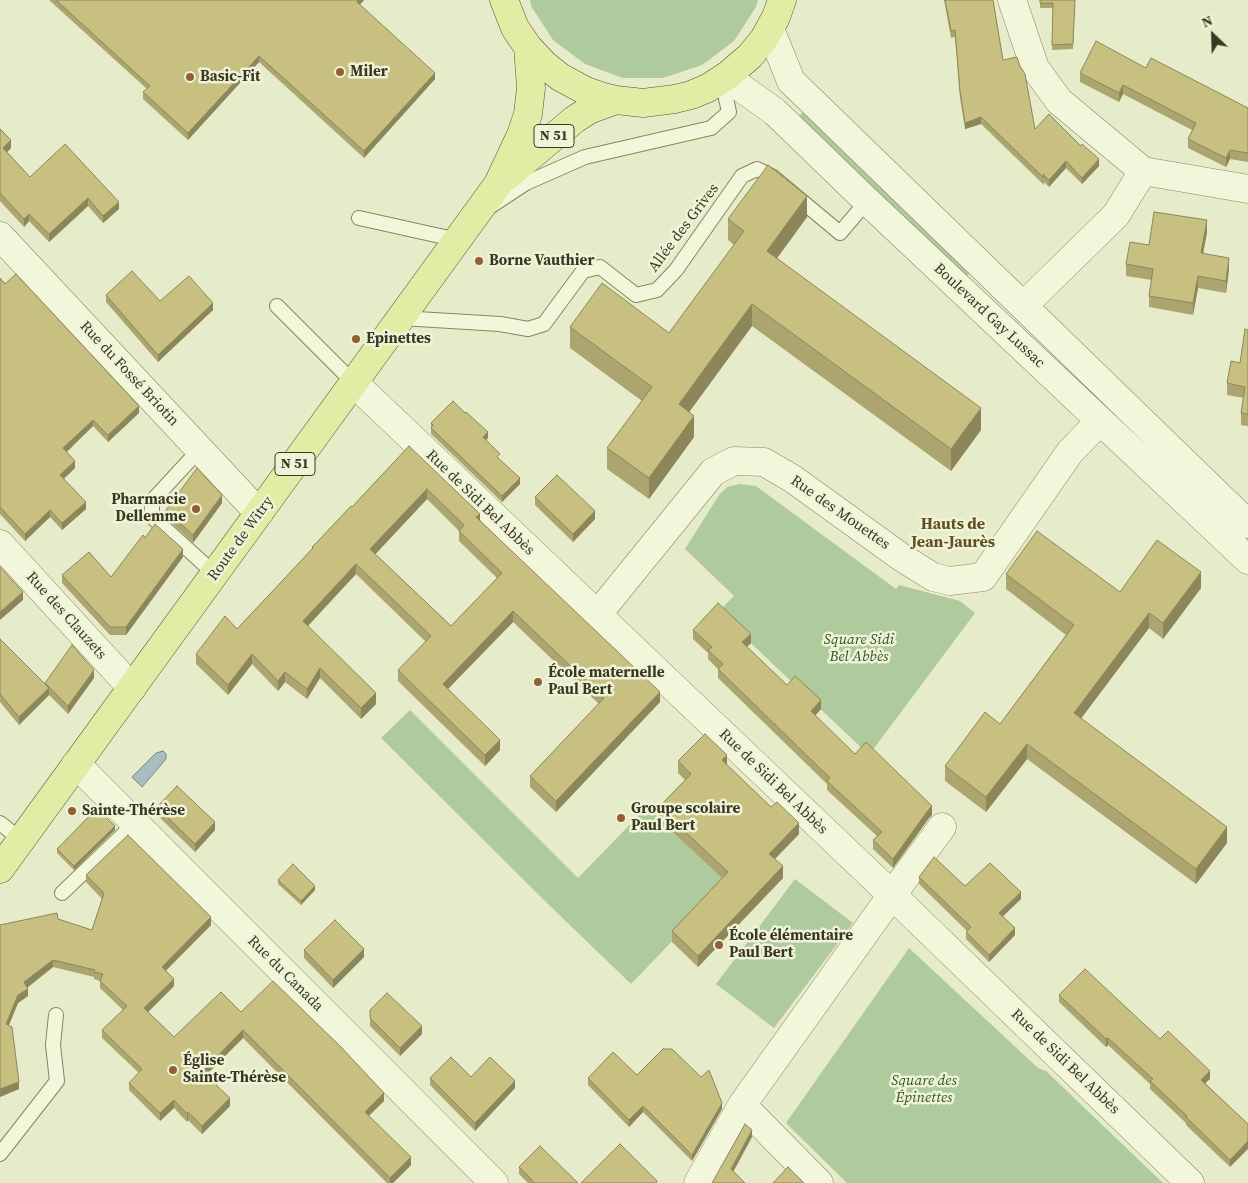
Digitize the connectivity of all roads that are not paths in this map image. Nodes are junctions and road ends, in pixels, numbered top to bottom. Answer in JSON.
{"nodes":[{"id":1,"x":504,"y":0,"type":"edge"},
{"id":2,"x":782,"y":0,"type":"edge"},
{"id":3,"x":1012,"y":0,"type":"edge"},
{"id":4,"x":770,"y":29,"type":"junction"},
{"id":5,"x":528,"y":47,"type":"junction"},
{"id":6,"x":724,"y":78,"type":"junction"},
{"id":7,"x":616,"y":100,"type":"junction"},
{"id":8,"x":1143,"y":171,"type":"junction"},
{"id":9,"x":498,"y":184,"type":"junction"},
{"id":10,"x":1248,"y":189,"type":"edge"},
{"id":11,"x":867,"y":201,"type":"junction"},
{"id":12,"x":359,"y":218,"type":"dead end"},
{"id":13,"x":474,"y":218,"type":"junction"},
{"id":14,"x":0,"y":236,"type":"edge"},
{"id":15,"x":458,"y":240,"type":"junction"},
{"id":16,"x":277,"y":306,"type":"dead end"},
{"id":17,"x":1023,"y":306,"type":"junction"},
{"id":18,"x":401,"y":318,"type":"junction"},
{"id":19,"x":354,"y":383,"type":"junction"},
{"id":20,"x":1100,"y":421,"type":"junction"},
{"id":21,"x":200,"y":450,"type":"junction"},
{"id":22,"x":259,"y":513,"type":"junction"},
{"id":23,"x":1248,"y":524,"type":"edge"},
{"id":24,"x":0,"y":544,"type":"edge"},
{"id":25,"x":1248,"y":560,"type":"edge"},
{"id":26,"x":215,"y":574,"type":"junction"},
{"id":27,"x":597,"y":615,"type":"junction"},
{"id":28,"x":132,"y":688,"type":"junction"},
{"id":29,"x":76,"y":764,"type":"junction"},
{"id":30,"x":0,"y":823,"type":"edge"},
{"id":31,"x":135,"y":823,"type":"junction"},
{"id":32,"x":942,"y":827,"type":"dead end"},
{"id":33,"x":21,"y":840,"type":"junction"},
{"id":34,"x":0,"y":869,"type":"edge"},
{"id":35,"x":62,"y":893,"type":"dead end"},
{"id":36,"x":892,"y":894,"type":"junction"},
{"id":37,"x":56,"y":1015,"type":"dead end"},
{"id":38,"x":742,"y":1105,"type":"junction"},
{"id":39,"x":0,"y":1154,"type":"edge"},
{"id":40,"x":494,"y":1183,"type":"edge"},
{"id":41,"x":698,"y":1183,"type":"edge"},
{"id":42,"x":819,"y":1183,"type":"edge"},
{"id":43,"x":1190,"y":1183,"type":"edge"}],
"edges":[{"from":1,"to":5,"type":"main road"},
{"from":2,"to":4,"type":"main road"},
{"from":3,"to":8,"type":"street"},
{"from":4,"to":6,"type":"main road"},
{"from":4,"to":17,"type":"street","name":"Boulevard Gay Lussac"},
{"from":5,"to":7,"type":"main road"},
{"from":5,"to":9,"type":"main road","name":"Route de Witry","number":"N 51"},
{"from":6,"to":7,"type":"main road"},
{"from":6,"to":11,"type":"street","name":"Boulevard Gay Lussac"},
{"from":6,"to":13,"type":"lane"},
{"from":7,"to":9,"type":"main road","name":"Route de Witry","number":"N 51"},
{"from":8,"to":10,"type":"street"},
{"from":8,"to":17,"type":"street"},
{"from":9,"to":13,"type":"main road","name":"Route de Witry","number":"N 51"},
{"from":11,"to":18,"type":"lane","name":"Allée des Grives"},
{"from":11,"to":20,"type":"street","name":"Boulevard Gay Lussac"},
{"from":12,"to":15,"type":"lane"},
{"from":13,"to":15,"type":"main road","name":"Route de Witry","number":"N 51"},
{"from":14,"to":21,"type":"street","name":"Rue du Fossé Briotin"},
{"from":15,"to":18,"type":"main road","name":"Route de Witry","number":"N 51"},
{"from":16,"to":19,"type":"lane"},
{"from":17,"to":23,"type":"street","name":"Boulevard Gay Lussac"},
{"from":18,"to":19,"type":"main road","name":"Route de Witry","number":"N 51"},
{"from":19,"to":22,"type":"main road","name":"Route de Witry","number":"N 51"},
{"from":19,"to":27,"type":"street","name":"Rue de Sidi Bel Abbès"},
{"from":20,"to":25,"type":"street","name":"Boulevard Gay Lussac"},
{"from":20,"to":27,"type":"street","name":"Rue des Mouettes"},
{"from":21,"to":22,"type":"street","name":"Rue du Fossé Briotin"},
{"from":21,"to":26,"type":"lane"},
{"from":22,"to":26,"type":"main road","name":"Route de Witry","number":"N 51"},
{"from":24,"to":28,"type":"street","name":"Rue des Clauzets"},
{"from":26,"to":28,"type":"main road","name":"Route de Witry","number":"N 51"},
{"from":27,"to":36,"type":"street","name":"Rue de Sidi Bel Abbès"},
{"from":28,"to":29,"type":"main road","name":"Route de Witry","number":"N 51"},
{"from":29,"to":31,"type":"street","name":"Rue du Canada"},
{"from":29,"to":33,"type":"main road","name":"Route de Witry","number":"N 51"},
{"from":30,"to":33,"type":"lane"},
{"from":31,"to":35,"type":"lane"},
{"from":31,"to":40,"type":"street","name":"Rue du Canada"},
{"from":32,"to":36,"type":"street"},
{"from":33,"to":34,"type":"main road","name":"Route de Witry","number":"N 51"},
{"from":36,"to":38,"type":"street"},
{"from":36,"to":43,"type":"street","name":"Rue de Sidi Bel Abbès"},
{"from":37,"to":39,"type":"lane"},
{"from":38,"to":41,"type":"street"},
{"from":38,"to":42,"type":"street"}]}
